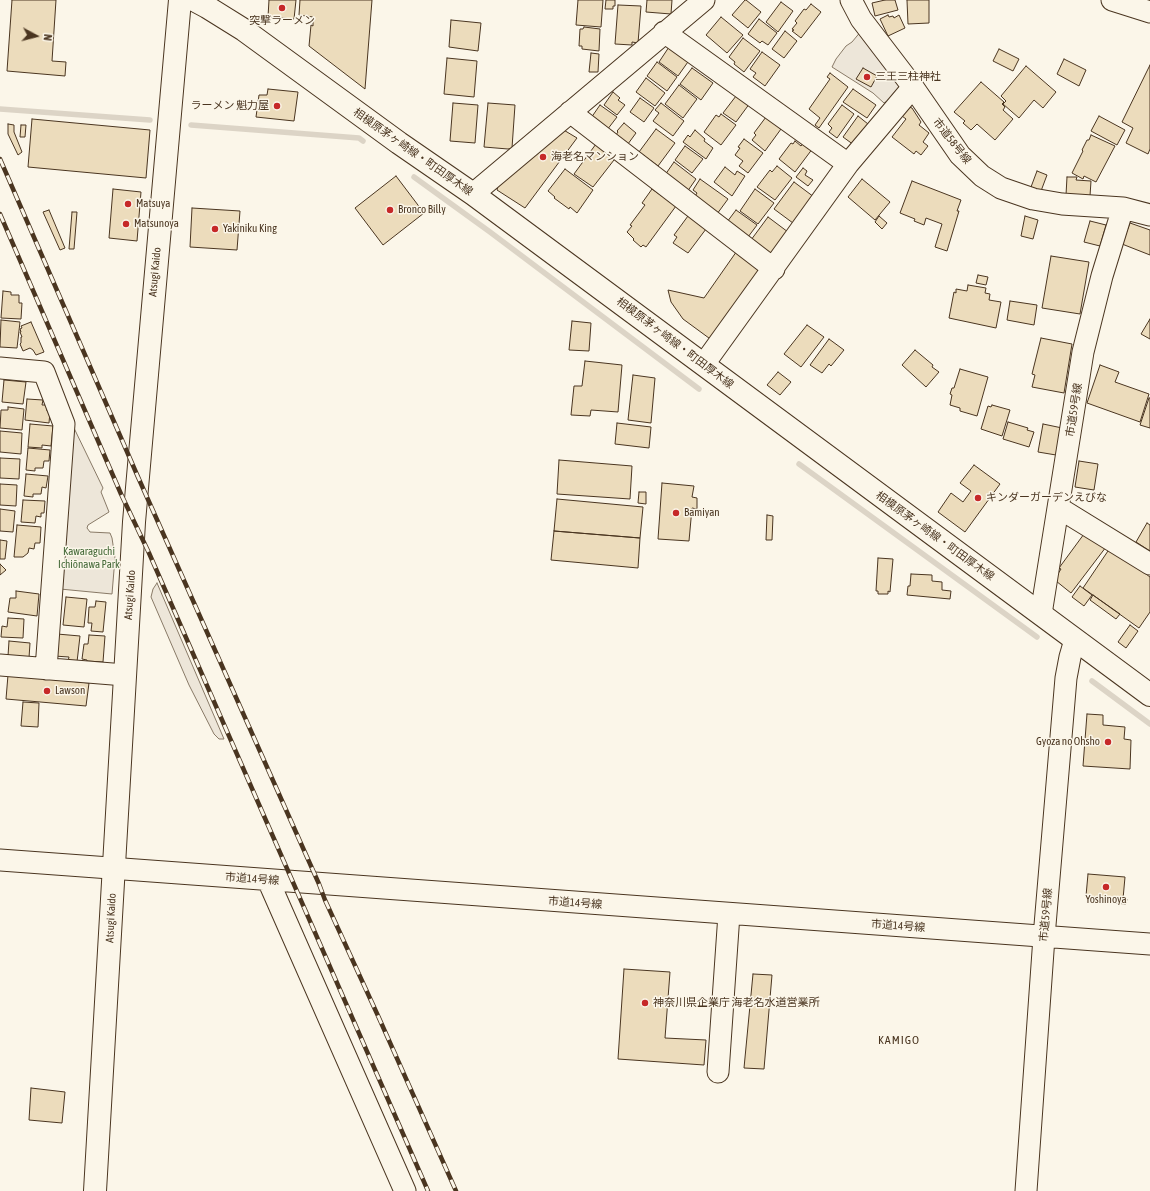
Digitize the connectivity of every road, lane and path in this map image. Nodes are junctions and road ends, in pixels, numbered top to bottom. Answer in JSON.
{"nodes":[{"id":1,"x":180,"y":0,"type":"edge"},
{"id":2,"x":194,"y":0,"type":"edge"},
{"id":3,"x":704,"y":0,"type":"edge"},
{"id":4,"x":851,"y":0,"type":"edge"},
{"id":5,"x":1112,"y":0,"type":"edge"},
{"id":6,"x":1150,"y":12,"type":"edge"},
{"id":7,"x":664,"y":32,"type":"junction"},
{"id":8,"x":912,"y":87,"type":"junction"},
{"id":9,"x":570,"y":112,"type":"junction"},
{"id":10,"x":848,"y":164,"type":"junction"},
{"id":11,"x":473,"y":194,"type":"junction"},
{"id":12,"x":1123,"y":208,"type":"junction"},
{"id":13,"x":1150,"y":215,"type":"edge"},
{"id":14,"x":774,"y":269,"type":"junction"},
{"id":15,"x":704,"y":364,"type":"junction"},
{"id":16,"x":0,"y":368,"type":"edge"},
{"id":17,"x":1059,"y":508,"type":"junction"},
{"id":18,"x":1150,"y":564,"type":"edge"},
{"id":19,"x":1041,"y":614,"type":"junction"},
{"id":20,"x":1076,"y":640,"type":"junction"},
{"id":21,"x":0,"y":665,"type":"edge"},
{"id":22,"x":46,"y":669,"type":"junction"},
{"id":23,"x":125,"y":675,"type":"junction"},
{"id":24,"x":1150,"y":695,"type":"edge"},
{"id":25,"x":0,"y":860,"type":"edge"},
{"id":26,"x":114,"y":869,"type":"junction"},
{"id":27,"x":268,"y":880,"type":"junction"},
{"id":28,"x":729,"y":914,"type":"junction"},
{"id":29,"x":1044,"y":937,"type":"junction"},
{"id":30,"x":1150,"y":944,"type":"edge"},
{"id":31,"x":718,"y":1072,"type":"dead end"},
{"id":32,"x":95,"y":1191,"type":"edge"},
{"id":33,"x":406,"y":1191,"type":"edge"},
{"id":34,"x":1026,"y":1191,"type":"edge"}],
"edges":[{"from":1,"to":23,"type":"main road","name":"Atsugi Kaido"},
{"from":2,"to":11,"type":"main road","name":"相模原茅ヶ崎線・町田厚木線"},
{"from":3,"to":7,"type":"street"},
{"from":4,"to":8,"type":"street","name":"市道58号線"},
{"from":5,"to":6,"type":"street"},
{"from":7,"to":9,"type":"street"},
{"from":7,"to":10,"type":"street"},
{"from":8,"to":10,"type":"street"},
{"from":8,"to":12,"type":"street","name":"市道58号線"},
{"from":9,"to":11,"type":"street"},
{"from":9,"to":14,"type":"street"},
{"from":10,"to":14,"type":"street"},
{"from":11,"to":15,"type":"main road","name":"相模原茅ヶ崎線・町田厚木線"},
{"from":12,"to":13,"type":"street","name":"市道58号線"},
{"from":12,"to":17,"type":"street","name":"市道59号線"},
{"from":14,"to":15,"type":"street"},
{"from":15,"to":19,"type":"main road","name":"相模原茅ヶ崎線・町田厚木線"},
{"from":16,"to":22,"type":"street"},
{"from":17,"to":18,"type":"street"},
{"from":17,"to":19,"type":"street","name":"市道59号線"},
{"from":19,"to":20,"type":"main road","name":"相模原茅ヶ崎線・町田厚木線"},
{"from":20,"to":24,"type":"main road","name":"相模原茅ヶ崎線・町田厚木線"},
{"from":20,"to":29,"type":"street","name":"市道59号線"},
{"from":21,"to":22,"type":"street"},
{"from":22,"to":23,"type":"street"},
{"from":23,"to":26,"type":"main road","name":"Atsugi Kaido"},
{"from":25,"to":26,"type":"street","name":"市道14号線"},
{"from":26,"to":27,"type":"street","name":"市道14号線"},
{"from":26,"to":32,"type":"main road","name":"Atsugi Kaido"},
{"from":27,"to":28,"type":"street","name":"市道14号線"},
{"from":27,"to":33,"type":"street"},
{"from":28,"to":29,"type":"street","name":"市道14号線"},
{"from":28,"to":31,"type":"street"},
{"from":29,"to":30,"type":"street","name":"市道14号線"},
{"from":29,"to":34,"type":"street","name":"市道59号線"}]}
